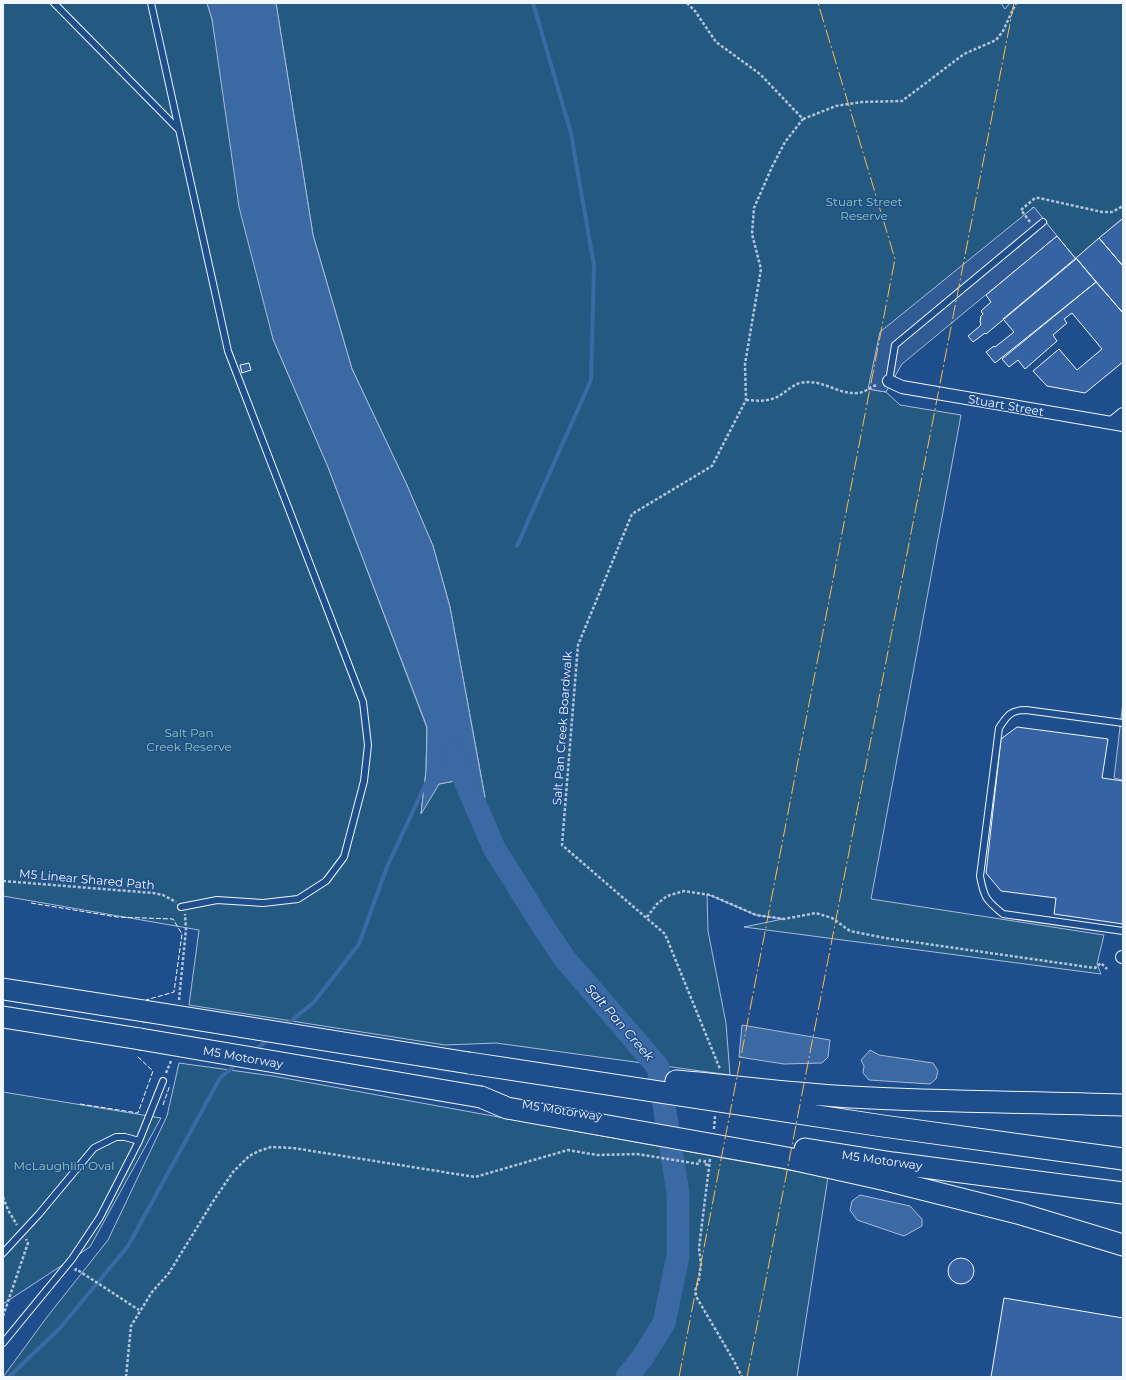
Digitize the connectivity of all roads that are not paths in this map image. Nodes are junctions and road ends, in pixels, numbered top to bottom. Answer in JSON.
{"nodes":[{"id":1,"x":54,"y":3,"type":"edge"},
{"id":2,"x":151,"y":3,"type":"edge"},
{"id":3,"x":179,"y":130,"type":"junction"},
{"id":4,"x":1043,"y":222,"type":"dead end"},
{"id":5,"x":889,"y":381,"type":"joint"},
{"id":6,"x":1123,"y":414,"type":"edge"},
{"id":7,"x":1118,"y":424,"type":"edge"},
{"id":8,"x":1123,"y":723,"type":"edge"},
{"id":9,"x":181,"y":907,"type":"road end"},
{"id":10,"x":1123,"y":931,"type":"edge"},
{"id":11,"x":3,"y":989,"type":"edge"},
{"id":12,"x":3,"y":1017,"type":"edge"},
{"id":13,"x":163,"y":1081,"type":"road end"},
{"id":14,"x":795,"y":1103,"type":"junction"},
{"id":15,"x":1123,"y":1105,"type":"edge"},
{"id":16,"x":140,"y":1141,"type":"junction"},
{"id":17,"x":788,"y":1152,"type":"junction"},
{"id":18,"x":1123,"y":1160,"type":"edge"},
{"id":19,"x":1123,"y":1193,"type":"edge"},
{"id":20,"x":1123,"y":1245,"type":"edge"},
{"id":21,"x":3,"y":1253,"type":"edge"},
{"id":22,"x":3,"y":1343,"type":"edge"}],
"edges":[{"from":1,"to":3,"type":"lane"},
{"from":2,"to":3,"type":"lane"},
{"from":3,"to":9,"type":"lane"},
{"from":4,"to":5,"type":"lane"},
{"from":5,"to":7,"type":"street","name":"Stuart Street"},
{"from":6,"to":7,"type":"street"},
{"from":8,"to":10,"type":"lane"},
{"from":11,"to":14,"type":"highway","bridge":true},
{"from":12,"to":17,"type":"highway","name":"M5 Motorway","bridge":true},
{"from":13,"to":16,"type":"lane"},
{"from":14,"to":15,"type":"highway"},
{"from":14,"to":18,"type":"highway"},
{"from":16,"to":21,"type":"lane"},
{"from":16,"to":22,"type":"lane"},
{"from":17,"to":19,"type":"highway","name":"M5 Motorway"},
{"from":17,"to":20,"type":"highway"}]}
